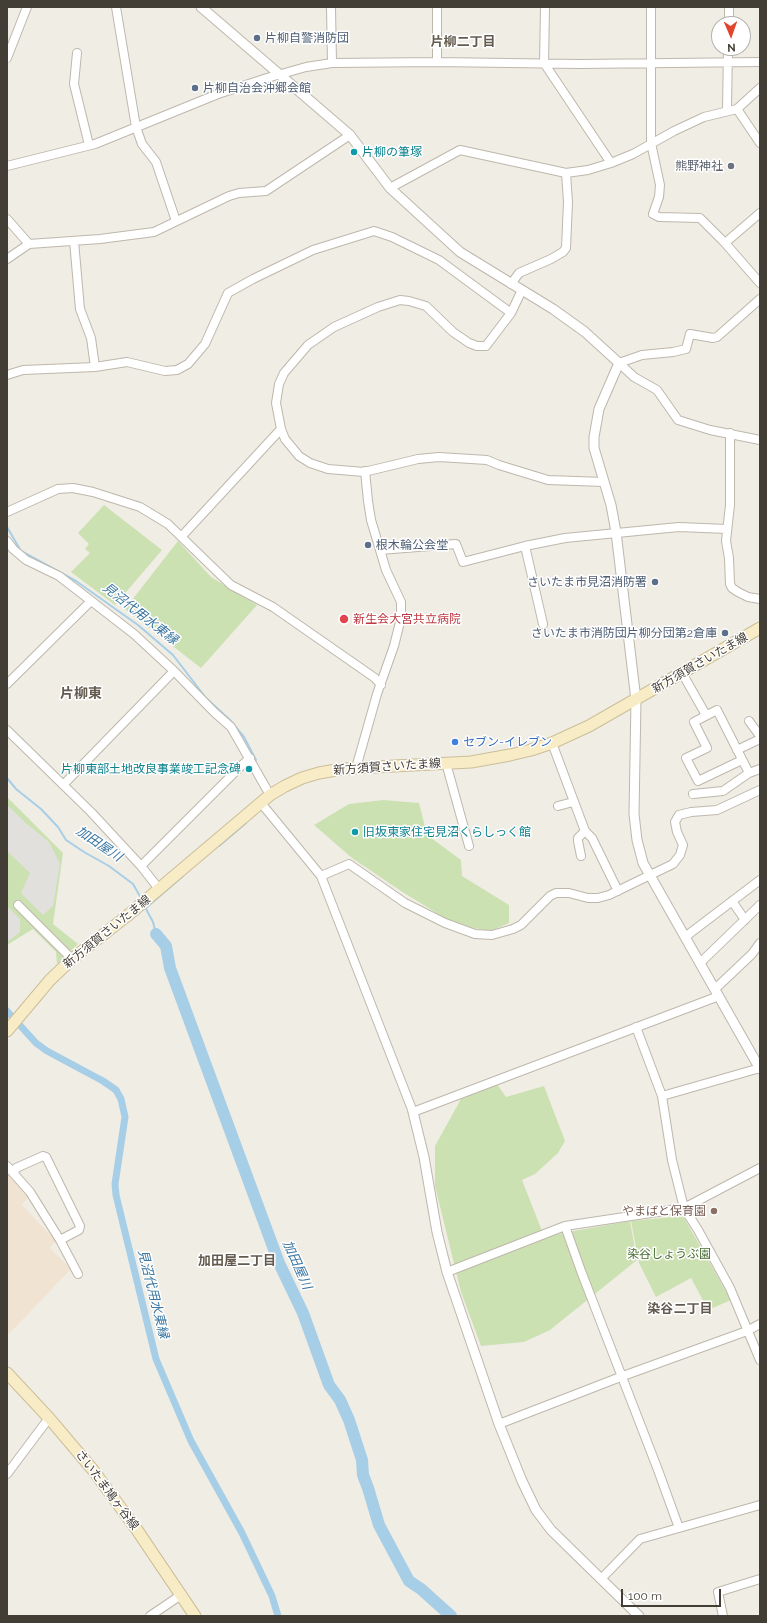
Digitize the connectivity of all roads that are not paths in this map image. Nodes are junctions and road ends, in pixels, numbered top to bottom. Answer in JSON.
{"nodes":[{"id":1,"x":27,"y":7,"type":"edge"},
{"id":2,"x":116,"y":7,"type":"edge"},
{"id":3,"x":201,"y":7,"type":"edge"},
{"id":4,"x":331,"y":7,"type":"edge"},
{"id":5,"x":437,"y":7,"type":"edge"},
{"id":6,"x":545,"y":7,"type":"edge"},
{"id":7,"x":651,"y":7,"type":"edge"},
{"id":8,"x":77,"y":53,"type":"dead end"},
{"id":9,"x":728,"y":56,"type":"edge"},
{"id":10,"x":7,"y":58,"type":"edge"},
{"id":11,"x":436,"y":62,"type":"junction"},
{"id":12,"x":651,"y":62,"type":"junction"},
{"id":13,"x":760,"y":62,"type":"edge"},
{"id":14,"x":332,"y":63,"type":"junction"},
{"id":15,"x":544,"y":63,"type":"junction"},
{"id":16,"x":728,"y":63,"type":"junction"},
{"id":17,"x":279,"y":74,"type":"junction"},
{"id":18,"x":760,"y":88,"type":"edge"},
{"id":19,"x":737,"y":108,"type":"junction"},
{"id":20,"x":728,"y":110,"type":"junction"},
{"id":21,"x":136,"y":127,"type":"junction"},
{"id":22,"x":350,"y":135,"type":"junction"},
{"id":23,"x":651,"y":143,"type":"junction"},
{"id":24,"x":760,"y":143,"type":"edge"},
{"id":25,"x":89,"y":145,"type":"junction"},
{"id":26,"x":611,"y":163,"type":"junction"},
{"id":27,"x":7,"y":166,"type":"edge"},
{"id":28,"x":566,"y":173,"type":"junction"},
{"id":29,"x":390,"y":188,"type":"junction"},
{"id":30,"x":760,"y":213,"type":"edge"},
{"id":31,"x":7,"y":219,"type":"edge"},
{"id":32,"x":176,"y":221,"type":"junction"},
{"id":33,"x":74,"y":241,"type":"junction"},
{"id":34,"x":725,"y":243,"type":"junction"},
{"id":35,"x":29,"y":244,"type":"junction"},
{"id":36,"x":7,"y":259,"type":"edge"},
{"id":37,"x":760,"y":283,"type":"edge"},
{"id":38,"x":511,"y":284,"type":"junction"},
{"id":39,"x":522,"y":290,"type":"junction"},
{"id":40,"x":760,"y":299,"type":"edge"},
{"id":41,"x":510,"y":314,"type":"junction"},
{"id":42,"x":619,"y":364,"type":"junction"},
{"id":43,"x":95,"y":368,"type":"junction"},
{"id":44,"x":7,"y":375,"type":"edge"},
{"id":45,"x":281,"y":429,"type":"junction"},
{"id":46,"x":730,"y":433,"type":"junction"},
{"id":47,"x":760,"y":440,"type":"edge"},
{"id":48,"x":365,"y":471,"type":"junction"},
{"id":49,"x":604,"y":482,"type":"junction"},
{"id":50,"x":7,"y":512,"type":"edge"},
{"id":51,"x":727,"y":529,"type":"junction"},
{"id":52,"x":616,"y":532,"type":"junction"},
{"id":53,"x":182,"y":536,"type":"junction"},
{"id":54,"x":7,"y":541,"type":"edge"},
{"id":55,"x":525,"y":546,"type":"junction"},
{"id":56,"x":380,"y":550,"type":"junction"},
{"id":57,"x":760,"y":599,"type":"edge"},
{"id":58,"x":91,"y":600,"type":"junction"},
{"id":59,"x":543,"y":624,"type":"dead end"},
{"id":60,"x":760,"y":628,"type":"edge"},
{"id":61,"x":174,"y":671,"type":"junction"},
{"id":62,"x":682,"y":673,"type":"junction"},
{"id":63,"x":7,"y":684,"type":"edge"},
{"id":64,"x":381,"y":686,"type":"junction"},
{"id":65,"x":636,"y":700,"type":"junction"},
{"id":66,"x":706,"y":715,"type":"junction"},
{"id":67,"x":750,"y":721,"type":"dead end"},
{"id":68,"x":7,"y":730,"type":"edge"},
{"id":69,"x":760,"y":736,"type":"edge"},
{"id":70,"x":760,"y":739,"type":"edge"},
{"id":71,"x":552,"y":743,"type":"junction"},
{"id":72,"x":737,"y":750,"type":"junction"},
{"id":73,"x":250,"y":758,"type":"junction"},
{"id":74,"x":742,"y":760,"type":"junction"},
{"id":75,"x":446,"y":764,"type":"junction"},
{"id":76,"x":356,"y":768,"type":"junction"},
{"id":77,"x":760,"y":769,"type":"edge"},
{"id":78,"x":749,"y":774,"type":"junction"},
{"id":79,"x":63,"y":785,"type":"junction"},
{"id":80,"x":760,"y":790,"type":"edge"},
{"id":81,"x":694,"y":794,"type":"dead end"},
{"id":82,"x":270,"y":795,"type":"junction"},
{"id":83,"x":573,"y":802,"type":"junction"},
{"id":84,"x":261,"y":803,"type":"junction"},
{"id":85,"x":558,"y":806,"type":"dead end"},
{"id":86,"x":585,"y":831,"type":"junction"},
{"id":87,"x":469,"y":846,"type":"dead end"},
{"id":88,"x":582,"y":856,"type":"dead end"},
{"id":89,"x":141,"y":866,"type":"junction"},
{"id":90,"x":650,"y":875,"type":"junction"},
{"id":91,"x":321,"y":876,"type":"junction"},
{"id":92,"x":760,"y":880,"type":"edge"},
{"id":93,"x":159,"y":889,"type":"junction"},
{"id":94,"x":618,"y":891,"type":"junction"},
{"id":95,"x":732,"y":901,"type":"junction"},
{"id":96,"x":18,"y":904,"type":"dead end"},
{"id":97,"x":760,"y":905,"type":"edge"},
{"id":98,"x":745,"y":920,"type":"junction"},
{"id":99,"x":685,"y":937,"type":"junction"},
{"id":100,"x":760,"y":943,"type":"edge"},
{"id":101,"x":72,"y":959,"type":"junction"},
{"id":102,"x":700,"y":963,"type":"junction"},
{"id":103,"x":717,"y":993,"type":"junction"},
{"id":104,"x":636,"y":1027,"type":"junction"},
{"id":105,"x":9,"y":1028,"type":"edge"},
{"id":106,"x":760,"y":1068,"type":"edge"},
{"id":107,"x":662,"y":1096,"type":"junction"},
{"id":108,"x":412,"y":1112,"type":"junction"},
{"id":109,"x":7,"y":1166,"type":"edge"},
{"id":110,"x":760,"y":1168,"type":"edge"},
{"id":111,"x":14,"y":1173,"type":"junction"},
{"id":112,"x":684,"y":1208,"type":"junction"},
{"id":113,"x":565,"y":1226,"type":"junction"},
{"id":114,"x":60,"y":1240,"type":"junction"},
{"id":115,"x":447,"y":1272,"type":"junction"},
{"id":116,"x":78,"y":1274,"type":"dead end"},
{"id":117,"x":760,"y":1324,"type":"edge"},
{"id":118,"x":748,"y":1330,"type":"junction"},
{"id":119,"x":760,"y":1360,"type":"edge"},
{"id":120,"x":7,"y":1373,"type":"edge"},
{"id":121,"x":622,"y":1376,"type":"junction"},
{"id":122,"x":49,"y":1418,"type":"junction"},
{"id":123,"x":499,"y":1424,"type":"junction"},
{"id":124,"x":7,"y":1474,"type":"edge"},
{"id":125,"x":760,"y":1505,"type":"edge"},
{"id":126,"x":679,"y":1528,"type":"junction"},
{"id":127,"x":601,"y":1579,"type":"junction"},
{"id":128,"x":760,"y":1579,"type":"edge"},
{"id":129,"x":181,"y":1595,"type":"junction"},
{"id":130,"x":150,"y":1616,"type":"edge"},
{"id":131,"x":195,"y":1616,"type":"edge"},
{"id":132,"x":639,"y":1616,"type":"edge"},
{"id":133,"x":723,"y":1616,"type":"edge"}],
"edges":[{"from":1,"to":10,"type":"street"},
{"from":2,"to":21,"type":"street"},
{"from":3,"to":17,"type":"street"},
{"from":4,"to":14,"type":"street"},
{"from":5,"to":11,"type":"street"},
{"from":6,"to":15,"type":"street"},
{"from":7,"to":12,"type":"street"},
{"from":8,"to":25,"type":"street"},
{"from":9,"to":16,"type":"street"},
{"from":11,"to":14,"type":"street"},
{"from":11,"to":15,"type":"street"},
{"from":12,"to":15,"type":"street"},
{"from":12,"to":16,"type":"street"},
{"from":12,"to":23,"type":"street"},
{"from":13,"to":16,"type":"street"},
{"from":14,"to":17,"type":"street"},
{"from":15,"to":26,"type":"street"},
{"from":16,"to":20,"type":"street"},
{"from":17,"to":21,"type":"street"},
{"from":17,"to":22,"type":"street"},
{"from":18,"to":19,"type":"street"},
{"from":19,"to":20,"type":"street"},
{"from":19,"to":24,"type":"street"},
{"from":20,"to":23,"type":"street"},
{"from":21,"to":25,"type":"street"},
{"from":21,"to":32,"type":"street"},
{"from":22,"to":29,"type":"street"},
{"from":22,"to":32,"type":"street"},
{"from":23,"to":26,"type":"street"},
{"from":23,"to":34,"type":"street"},
{"from":25,"to":27,"type":"street"},
{"from":26,"to":28,"type":"street"},
{"from":28,"to":29,"type":"street"},
{"from":28,"to":38,"type":"street"},
{"from":29,"to":38,"type":"street"},
{"from":30,"to":34,"type":"street"},
{"from":31,"to":35,"type":"street"},
{"from":32,"to":33,"type":"street"},
{"from":33,"to":35,"type":"street"},
{"from":33,"to":43,"type":"street"},
{"from":34,"to":37,"type":"street"},
{"from":35,"to":36,"type":"street"},
{"from":38,"to":39,"type":"street"},
{"from":39,"to":41,"type":"street"},
{"from":39,"to":42,"type":"street"},
{"from":40,"to":42,"type":"street"},
{"from":41,"to":43,"type":"street"},
{"from":41,"to":45,"type":"street"},
{"from":42,"to":46,"type":"street"},
{"from":42,"to":49,"type":"street"},
{"from":43,"to":44,"type":"street"},
{"from":45,"to":48,"type":"street"},
{"from":45,"to":53,"type":"street"},
{"from":46,"to":47,"type":"street"},
{"from":46,"to":51,"type":"street"},
{"from":48,"to":49,"type":"street"},
{"from":48,"to":56,"type":"street"},
{"from":49,"to":52,"type":"street"},
{"from":50,"to":53,"type":"street"},
{"from":51,"to":52,"type":"street"},
{"from":51,"to":57,"type":"street"},
{"from":52,"to":55,"type":"street"},
{"from":52,"to":65,"type":"street"},
{"from":53,"to":64,"type":"street"},
{"from":54,"to":58,"type":"street"},
{"from":55,"to":56,"type":"street"},
{"from":55,"to":59,"type":"street"},
{"from":56,"to":64,"type":"street"},
{"from":58,"to":61,"type":"street"},
{"from":58,"to":63,"type":"street"},
{"from":60,"to":62,"type":"main road","name":"新方須賀さいたま線"},
{"from":61,"to":73,"type":"street"},
{"from":61,"to":79,"type":"street"},
{"from":62,"to":65,"type":"main road","name":"新方須賀さいたま線"},
{"from":62,"to":66,"type":"street"},
{"from":64,"to":76,"type":"street"},
{"from":65,"to":71,"type":"main road","name":"新方須賀さいたま線"},
{"from":65,"to":90,"type":"street"},
{"from":66,"to":72,"type":"street"},
{"from":66,"to":74,"type":"street"},
{"from":67,"to":69,"type":"street"},
{"from":68,"to":79,"type":"street"},
{"from":70,"to":72,"type":"street"},
{"from":71,"to":75,"type":"main road","name":"新方須賀さいたま線"},
{"from":71,"to":83,"type":"street"},
{"from":72,"to":74,"type":"street"},
{"from":73,"to":82,"type":"street"},
{"from":73,"to":89,"type":"street"},
{"from":74,"to":78,"type":"street"},
{"from":75,"to":76,"type":"main road","name":"新方須賀さいたま線"},
{"from":75,"to":87,"type":"street"},
{"from":76,"to":82,"type":"main road","name":"新方須賀さいたま線"},
{"from":77,"to":78,"type":"street"},
{"from":78,"to":81,"type":"street"},
{"from":79,"to":89,"type":"street"},
{"from":80,"to":90,"type":"street"},
{"from":82,"to":84,"type":"main road","name":"新方須賀さいたま線"},
{"from":83,"to":85,"type":"street"},
{"from":83,"to":86,"type":"street"},
{"from":84,"to":91,"type":"street"},
{"from":84,"to":93,"type":"main road","name":"新方須賀さいたま線"},
{"from":86,"to":88,"type":"street"},
{"from":86,"to":94,"type":"street"},
{"from":89,"to":93,"type":"street"},
{"from":90,"to":94,"type":"street"},
{"from":90,"to":99,"type":"street"},
{"from":91,"to":94,"type":"street"},
{"from":91,"to":108,"type":"street"},
{"from":92,"to":95,"type":"street"},
{"from":93,"to":101,"type":"main road","name":"新方須賀さいたま線"},
{"from":95,"to":98,"type":"street"},
{"from":95,"to":99,"type":"street"},
{"from":96,"to":101,"type":"street"},
{"from":97,"to":98,"type":"street"},
{"from":98,"to":102,"type":"street"},
{"from":99,"to":102,"type":"street"},
{"from":100,"to":103,"type":"street"},
{"from":101,"to":105,"type":"main road","name":"新方須賀さいたま線"},
{"from":102,"to":103,"type":"street"},
{"from":103,"to":104,"type":"street"},
{"from":103,"to":106,"type":"street"},
{"from":104,"to":107,"type":"street"},
{"from":104,"to":108,"type":"street"},
{"from":106,"to":107,"type":"street"},
{"from":107,"to":112,"type":"street"},
{"from":108,"to":115,"type":"street"},
{"from":109,"to":111,"type":"street"},
{"from":110,"to":112,"type":"street"},
{"from":111,"to":114,"type":"street"},
{"from":111,"to":114,"type":"street"},
{"from":112,"to":113,"type":"street"},
{"from":112,"to":118,"type":"street"},
{"from":113,"to":115,"type":"street"},
{"from":113,"to":121,"type":"street"},
{"from":114,"to":116,"type":"street"},
{"from":115,"to":123,"type":"street"},
{"from":117,"to":118,"type":"street"},
{"from":118,"to":119,"type":"street"},
{"from":118,"to":121,"type":"street"},
{"from":120,"to":122,"type":"main road","name":"さいたま鳩ヶ谷線"},
{"from":121,"to":123,"type":"street"},
{"from":121,"to":126,"type":"street"},
{"from":122,"to":124,"type":"street"},
{"from":122,"to":129,"type":"main road","name":"さいたま鳩ヶ谷線"},
{"from":123,"to":127,"type":"street"},
{"from":125,"to":126,"type":"street"},
{"from":126,"to":127,"type":"street"},
{"from":127,"to":132,"type":"street"},
{"from":128,"to":133,"type":"street"},
{"from":129,"to":130,"type":"street"},
{"from":129,"to":131,"type":"main road","name":"さいたま鳩ヶ谷線"}]}
